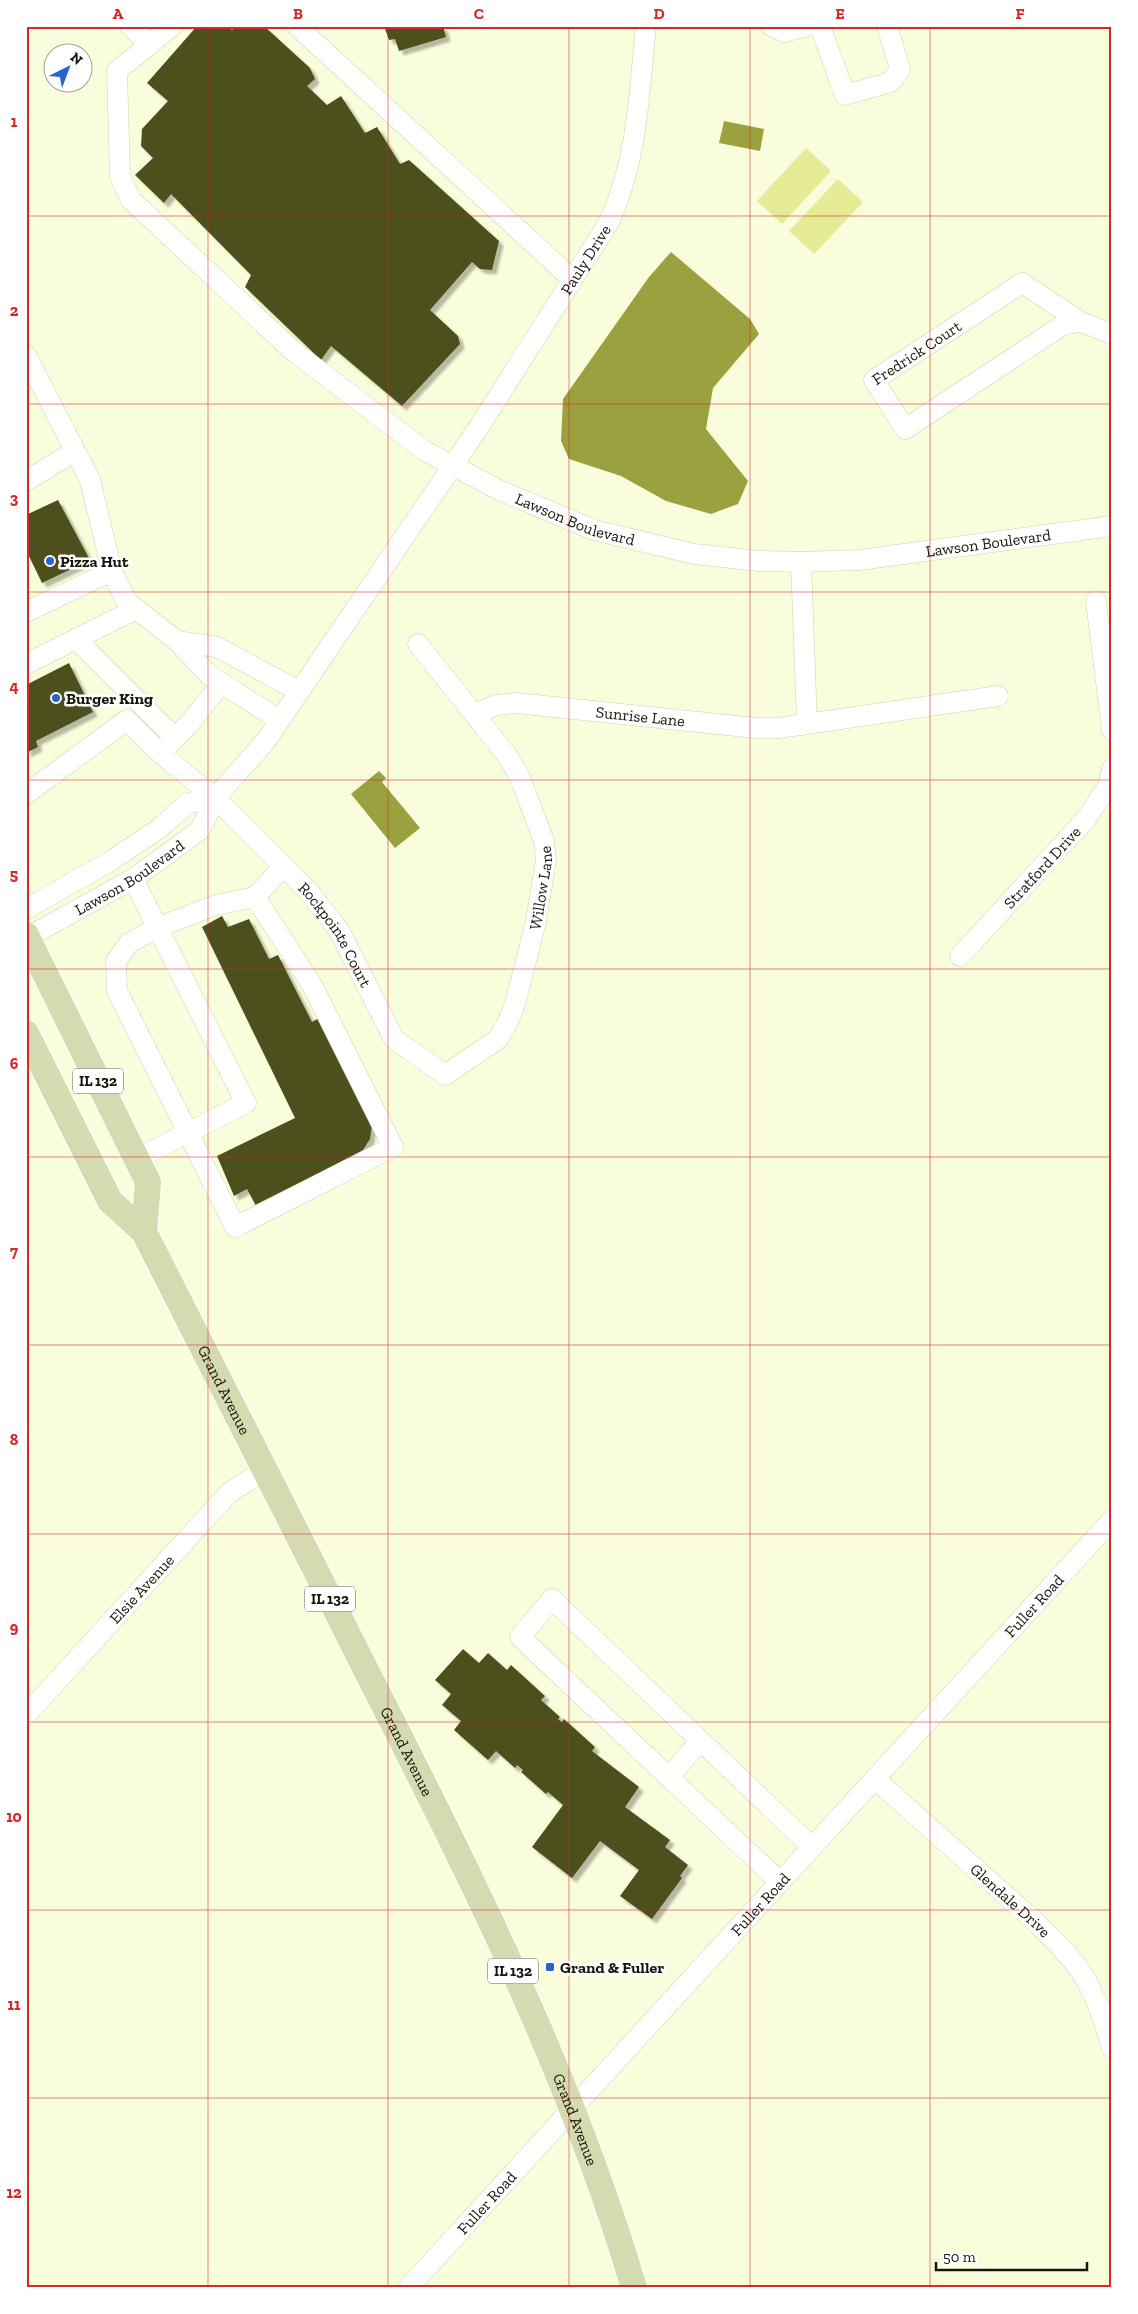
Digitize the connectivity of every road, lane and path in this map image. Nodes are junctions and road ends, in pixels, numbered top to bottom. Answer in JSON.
{"nodes":[{"id":1,"x":130,"y":26,"type":"edge"},
{"id":2,"x":172,"y":26,"type":"edge"},
{"id":3,"x":297,"y":26,"type":"edge"},
{"id":4,"x":646,"y":26,"type":"edge"},
{"id":5,"x":771,"y":26,"type":"edge"},
{"id":6,"x":807,"y":26,"type":"edge"},
{"id":7,"x":820,"y":26,"type":"edge"},
{"id":8,"x":887,"y":26,"type":"edge"},
{"id":9,"x":150,"y":44,"type":"junction"},
{"id":10,"x":572,"y":279,"type":"junction"},
{"id":11,"x":1081,"y":322,"type":"junction"},
{"id":12,"x":1112,"y":334,"type":"edge"},
{"id":13,"x":26,"y":355,"type":"edge"},
{"id":14,"x":75,"y":451,"type":"junction"},
{"id":15,"x":454,"y":464,"type":"junction"},
{"id":16,"x":26,"y":480,"type":"edge"},
{"id":17,"x":1112,"y":526,"type":"edge"},
{"id":18,"x":801,"y":562,"type":"junction"},
{"id":19,"x":112,"y":571,"type":"junction"},
{"id":20,"x":1096,"y":601,"type":"dead end"},
{"id":21,"x":136,"y":609,"type":"junction"},
{"id":22,"x":26,"y":612,"type":"edge"},
{"id":23,"x":76,"y":640,"type":"junction"},
{"id":24,"x":177,"y":641,"type":"junction"},
{"id":25,"x":418,"y":644,"type":"dead end"},
{"id":26,"x":26,"y":664,"type":"edge"},
{"id":27,"x":221,"y":684,"type":"junction"},
{"id":28,"x":1109,"y":689,"type":"edge"},
{"id":29,"x":300,"y":691,"type":"junction"},
{"id":30,"x":998,"y":696,"type":"dead end"},
{"id":31,"x":475,"y":714,"type":"junction"},
{"id":32,"x":279,"y":720,"type":"junction"},
{"id":33,"x":807,"y":723,"type":"junction"},
{"id":34,"x":1112,"y":730,"type":"edge"},
{"id":35,"x":175,"y":738,"type":"junction"},
{"id":36,"x":159,"y":752,"type":"junction"},
{"id":37,"x":1112,"y":769,"type":"edge"},
{"id":38,"x":26,"y":794,"type":"edge"},
{"id":39,"x":215,"y":798,"type":"junction"},
{"id":40,"x":283,"y":867,"type":"junction"},
{"id":41,"x":133,"y":879,"type":"junction"},
{"id":42,"x":255,"y":897,"type":"junction"},
{"id":43,"x":26,"y":909,"type":"edge"},
{"id":44,"x":159,"y":927,"type":"junction"},
{"id":45,"x":27,"y":937,"type":"edge"},
{"id":46,"x":960,"y":956,"type":"dead end"},
{"id":47,"x":26,"y":1033,"type":"edge"},
{"id":48,"x":445,"y":1075,"type":"joint"},
{"id":49,"x":189,"y":1132,"type":"junction"},
{"id":50,"x":137,"y":1159,"type":"junction"},
{"id":51,"x":144,"y":1232,"type":"junction"},
{"id":52,"x":265,"y":1470,"type":"junction"},
{"id":53,"x":1112,"y":1520,"type":"edge"},
{"id":54,"x":26,"y":1715,"type":"edge"},
{"id":55,"x":700,"y":1741,"type":"junction"},
{"id":56,"x":669,"y":1777,"type":"junction"},
{"id":57,"x":875,"y":1779,"type":"junction"},
{"id":58,"x":812,"y":1848,"type":"junction"},
{"id":59,"x":780,"y":1882,"type":"junction"},
{"id":60,"x":1112,"y":2048,"type":"edge"},
{"id":61,"x":571,"y":2110,"type":"junction"},
{"id":62,"x":408,"y":2288,"type":"edge"},
{"id":63,"x":634,"y":2288,"type":"edge"}],
"edges":[{"from":1,"to":9,"type":"street"},
{"from":2,"to":9,"type":"street"},
{"from":3,"to":10,"type":"street"},
{"from":4,"to":10,"type":"street","name":"Pauly Drive"},
{"from":5,"to":6,"type":"street"},
{"from":7,"to":8,"type":"street"},
{"from":9,"to":15,"type":"street"},
{"from":10,"to":15,"type":"street","name":"Pauly Drive"},
{"from":11,"to":11,"type":"street","name":"Fredrick Court"},
{"from":11,"to":12,"type":"street","name":"Fredrick Court"},
{"from":13,"to":14,"type":"street"},
{"from":14,"to":16,"type":"street"},
{"from":14,"to":19,"type":"street"},
{"from":15,"to":18,"type":"street","name":"Lawson Boulevard"},
{"from":15,"to":29,"type":"street","name":"Lawson Boulevard"},
{"from":17,"to":18,"type":"street","name":"Lawson Boulevard"},
{"from":18,"to":33,"type":"street"},
{"from":19,"to":21,"type":"street"},
{"from":19,"to":22,"type":"street"},
{"from":20,"to":28,"type":"street"},
{"from":21,"to":23,"type":"street"},
{"from":21,"to":24,"type":"street"},
{"from":23,"to":26,"type":"street"},
{"from":23,"to":35,"type":"street"},
{"from":24,"to":27,"type":"street"},
{"from":24,"to":29,"type":"street"},
{"from":25,"to":31,"type":"street","name":"Willow Lane"},
{"from":27,"to":32,"type":"street"},
{"from":27,"to":35,"type":"street"},
{"from":28,"to":34,"type":"street"},
{"from":29,"to":32,"type":"street","name":"Lawson Boulevard"},
{"from":30,"to":33,"type":"street","name":"Sunrise Lane"},
{"from":31,"to":33,"type":"street","name":"Sunrise Lane"},
{"from":31,"to":48,"type":"street","name":"Willow Lane"},
{"from":32,"to":39,"type":"street","name":"Lawson Boulevard"},
{"from":35,"to":36,"type":"street"},
{"from":36,"to":38,"type":"street","name":"Rockpointe Court"},
{"from":36,"to":39,"type":"street","name":"Rockpointe Court"},
{"from":37,"to":46,"type":"street","name":"Stratford Drive"},
{"from":39,"to":40,"type":"street","name":"Rockpointe Court"},
{"from":39,"to":41,"type":"street","name":"Lawson Boulevard"},
{"from":39,"to":43,"type":"street","name":"Lawson Boulevard"},
{"from":40,"to":42,"type":"street"},
{"from":40,"to":48,"type":"street","name":"Rockpointe Court"},
{"from":41,"to":44,"type":"street"},
{"from":41,"to":45,"type":"street","name":"Lawson Boulevard"},
{"from":42,"to":44,"type":"street"},
{"from":42,"to":49,"type":"street"},
{"from":44,"to":49,"type":"street"},
{"from":44,"to":49,"type":"street"},
{"from":45,"to":50,"type":"main road","number":"IL 132"},
{"from":47,"to":51,"type":"main road","name":"Grand Avenue","number":"IL 132"},
{"from":49,"to":50,"type":"street"},
{"from":50,"to":51,"type":"main road","number":"IL 132"},
{"from":51,"to":52,"type":"main road","name":"Grand Avenue","number":"IL 132"},
{"from":52,"to":54,"type":"street","name":"Elsie Avenue"},
{"from":52,"to":61,"type":"main road","name":"Grand Avenue","number":"IL 132"},
{"from":53,"to":57,"type":"street","name":"Fuller Road"},
{"from":55,"to":56,"type":"street"},
{"from":55,"to":56,"type":"street"},
{"from":55,"to":58,"type":"street"},
{"from":56,"to":59,"type":"street"},
{"from":57,"to":58,"type":"street","name":"Fuller Road"},
{"from":57,"to":60,"type":"street","name":"Glendale Drive"},
{"from":58,"to":59,"type":"street","name":"Fuller Road"},
{"from":59,"to":61,"type":"street","name":"Fuller Road"},
{"from":61,"to":62,"type":"street","name":"Fuller Road"},
{"from":61,"to":63,"type":"main road","name":"Grand Avenue"}]}
